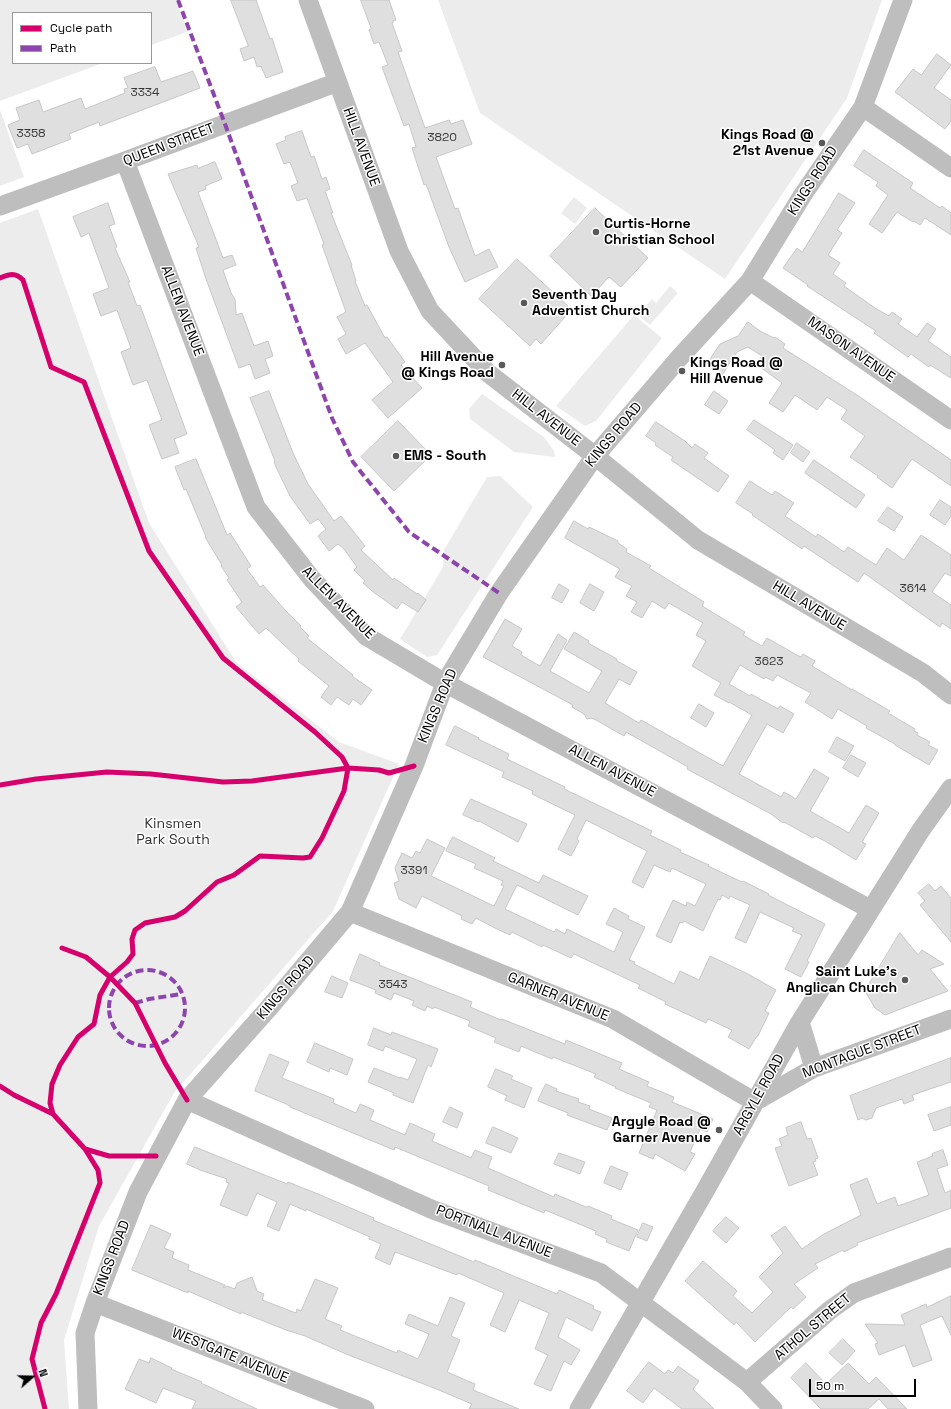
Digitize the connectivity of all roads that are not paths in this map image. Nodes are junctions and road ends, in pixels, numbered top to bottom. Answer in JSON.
{"nodes":[{"id":1,"x":308,"y":0,"type":"edge"},
{"id":2,"x":903,"y":0,"type":"edge"},
{"id":3,"x":338,"y":82,"type":"junction"},
{"id":4,"x":863,"y":107,"type":"junction"},
{"id":5,"x":125,"y":161,"type":"junction"},
{"id":6,"x":951,"y":168,"type":"edge"},
{"id":7,"x":0,"y":206,"type":"edge"},
{"id":8,"x":750,"y":281,"type":"junction"},
{"id":9,"x":951,"y":420,"type":"edge"},
{"id":10,"x":595,"y":456,"type":"junction"},
{"id":11,"x":445,"y":683,"type":"junction"},
{"id":12,"x":951,"y":695,"type":"edge"},
{"id":13,"x":951,"y":788,"type":"edge"},
{"id":14,"x":870,"y":909,"type":"junction"},
{"id":15,"x":350,"y":912,"type":"junction"},
{"id":16,"x":951,"y":1019,"type":"edge"},
{"id":17,"x":800,"y":1022,"type":"junction"},
{"id":18,"x":814,"y":1068,"type":"junction"},
{"id":19,"x":186,"y":1100,"type":"junction"},
{"id":20,"x":755,"y":1102,"type":"junction"},
{"id":21,"x":951,"y":1257,"type":"edge"},
{"id":22,"x":95,"y":1303,"type":"junction"},
{"id":23,"x":641,"y":1303,"type":"junction"},
{"id":24,"x":747,"y":1382,"type":"junction"},
{"id":25,"x":88,"y":1409,"type":"edge"},
{"id":26,"x":365,"y":1409,"type":"edge"},
{"id":27,"x":579,"y":1409,"type":"edge"},
{"id":28,"x":773,"y":1409,"type":"edge"}],
"edges":[{"from":1,"to":3,"type":"street","name":"HILL AVENUE"},
{"from":2,"to":4,"type":"street","name":"KINGS ROAD"},
{"from":3,"to":5,"type":"street","name":"QUEEN STREET"},
{"from":3,"to":10,"type":"street","name":"HILL AVENUE"},
{"from":4,"to":6,"type":"street"},
{"from":4,"to":8,"type":"street","name":"KINGS ROAD"},
{"from":5,"to":7,"type":"street","name":"QUEEN STREET"},
{"from":5,"to":11,"type":"street","name":"ALLEN AVENUE"},
{"from":8,"to":9,"type":"street","name":"MASON AVENUE"},
{"from":8,"to":10,"type":"street","name":"KINGS ROAD"},
{"from":10,"to":11,"type":"street","name":"KINGS ROAD"},
{"from":10,"to":12,"type":"street","name":"HILL AVENUE"},
{"from":11,"to":14,"type":"street","name":"ALLEN AVENUE"},
{"from":11,"to":15,"type":"street","name":"KINGS ROAD"},
{"from":13,"to":14,"type":"street","name":"ARGYLE ROAD"},
{"from":14,"to":17,"type":"street","name":"ARGYLE ROAD"},
{"from":15,"to":19,"type":"street","name":"KINGS ROAD"},
{"from":15,"to":20,"type":"street","name":"GARNER AVENUE"},
{"from":16,"to":18,"type":"street","name":"MONTAGUE STREET"},
{"from":17,"to":18,"type":"street"},
{"from":17,"to":20,"type":"street","name":"ARGYLE ROAD"},
{"from":18,"to":20,"type":"street","name":"MONTAGUE STREET"},
{"from":19,"to":22,"type":"street","name":"KINGS ROAD"},
{"from":19,"to":23,"type":"street","name":"PORTNALL AVENUE"},
{"from":20,"to":23,"type":"street","name":"ARGYLE ROAD"},
{"from":21,"to":24,"type":"street","name":"ATHOL STREET"},
{"from":22,"to":25,"type":"street","name":"KINGS ROAD"},
{"from":22,"to":26,"type":"street","name":"WESTGATE AVENUE"},
{"from":23,"to":24,"type":"street","name":"PORTNALL AVENUE"},
{"from":23,"to":27,"type":"street","name":"ARGYLE ROAD"},
{"from":24,"to":28,"type":"street","name":"PORTNALL AVENUE"}]}
